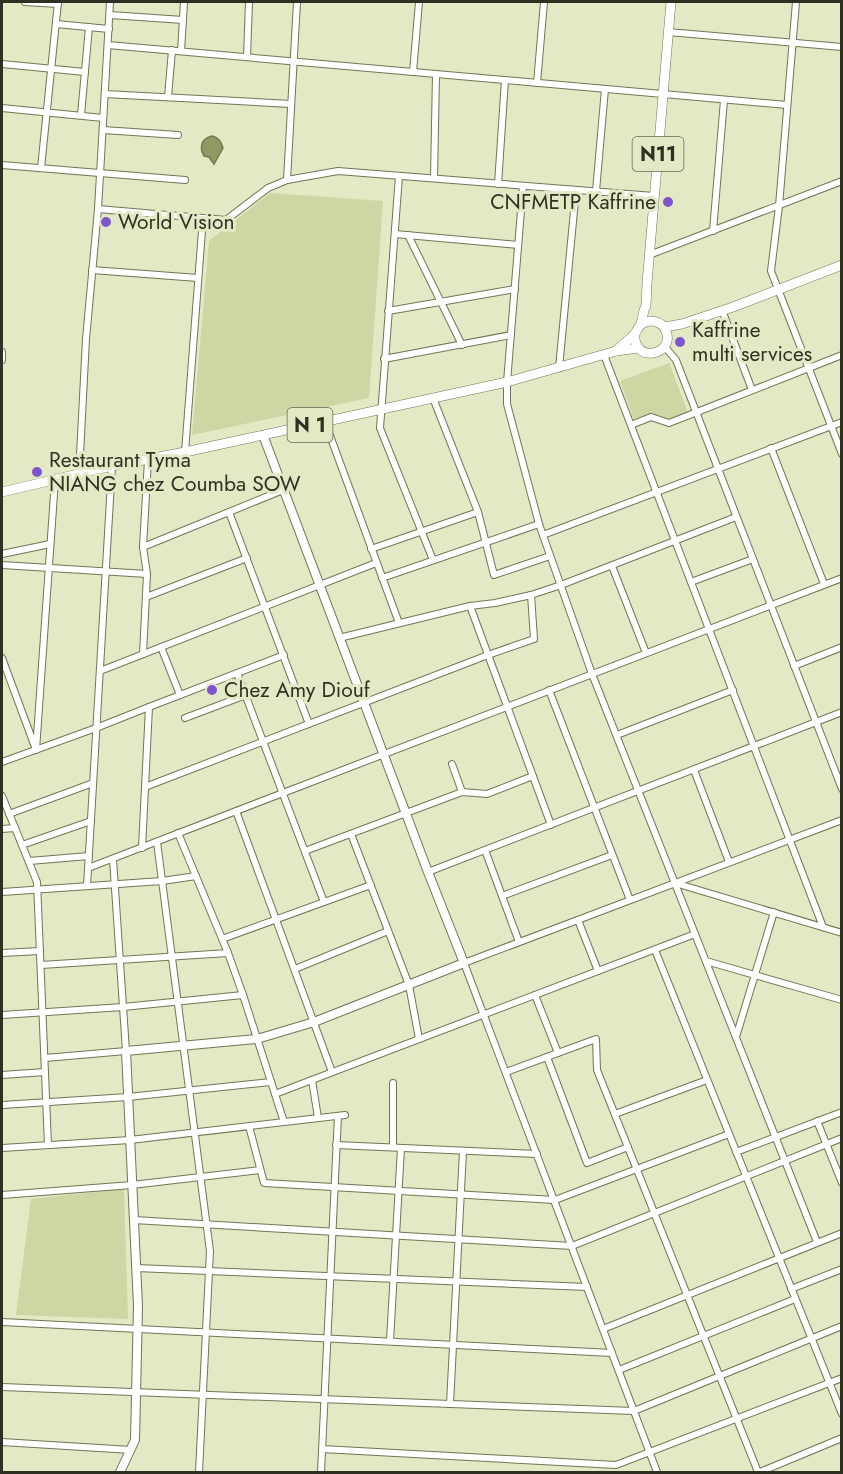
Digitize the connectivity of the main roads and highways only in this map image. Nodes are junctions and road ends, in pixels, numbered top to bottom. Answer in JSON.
{"nodes":[{"id":1,"x":671,"y":2,"type":"edge"},
{"id":2,"x":842,"y":265,"type":"edge"},
{"id":3,"x":646,"y":306,"type":"junction"},
{"id":4,"x":655,"y":321,"type":"junction"},
{"id":5,"x":641,"y":324,"type":"junction"},
{"id":6,"x":682,"y":324,"type":"junction"},
{"id":7,"x":664,"y":327,"type":"junction"},
{"id":8,"x":635,"y":333,"type":"junction"},
{"id":9,"x":668,"y":336,"type":"junction"},
{"id":10,"x":638,"y":348,"type":"junction"},
{"id":11,"x":616,"y":351,"type":"junction"},
{"id":12,"x":263,"y":435,"type":"junction"},
{"id":13,"x":2,"y":492,"type":"edge"},
{"id":14,"x":120,"y":1473,"type":"edge"}],
"edges":[{"from":1,"to":3,"type":"main road","number":"N11"},
{"from":2,"to":6,"type":"main road"},
{"from":3,"to":4,"type":"main road"},
{"from":3,"to":5,"type":"main road"},
{"from":4,"to":5,"type":"main road"},
{"from":4,"to":7,"type":"main road"},
{"from":5,"to":8,"type":"main road"},
{"from":6,"to":7,"type":"main road"},
{"from":6,"to":9,"type":"main road"},
{"from":7,"to":9,"type":"main road"},
{"from":8,"to":10,"type":"main road"},
{"from":8,"to":11,"type":"main road","number":"N 1"},
{"from":9,"to":10,"type":"main road"},
{"from":10,"to":11,"type":"main road","number":"N 1"},
{"from":11,"to":12,"type":"main road","number":"N 1"},
{"from":12,"to":13,"type":"main road","number":"N 1"},
{"from":12,"to":14,"type":"main road"}]}
